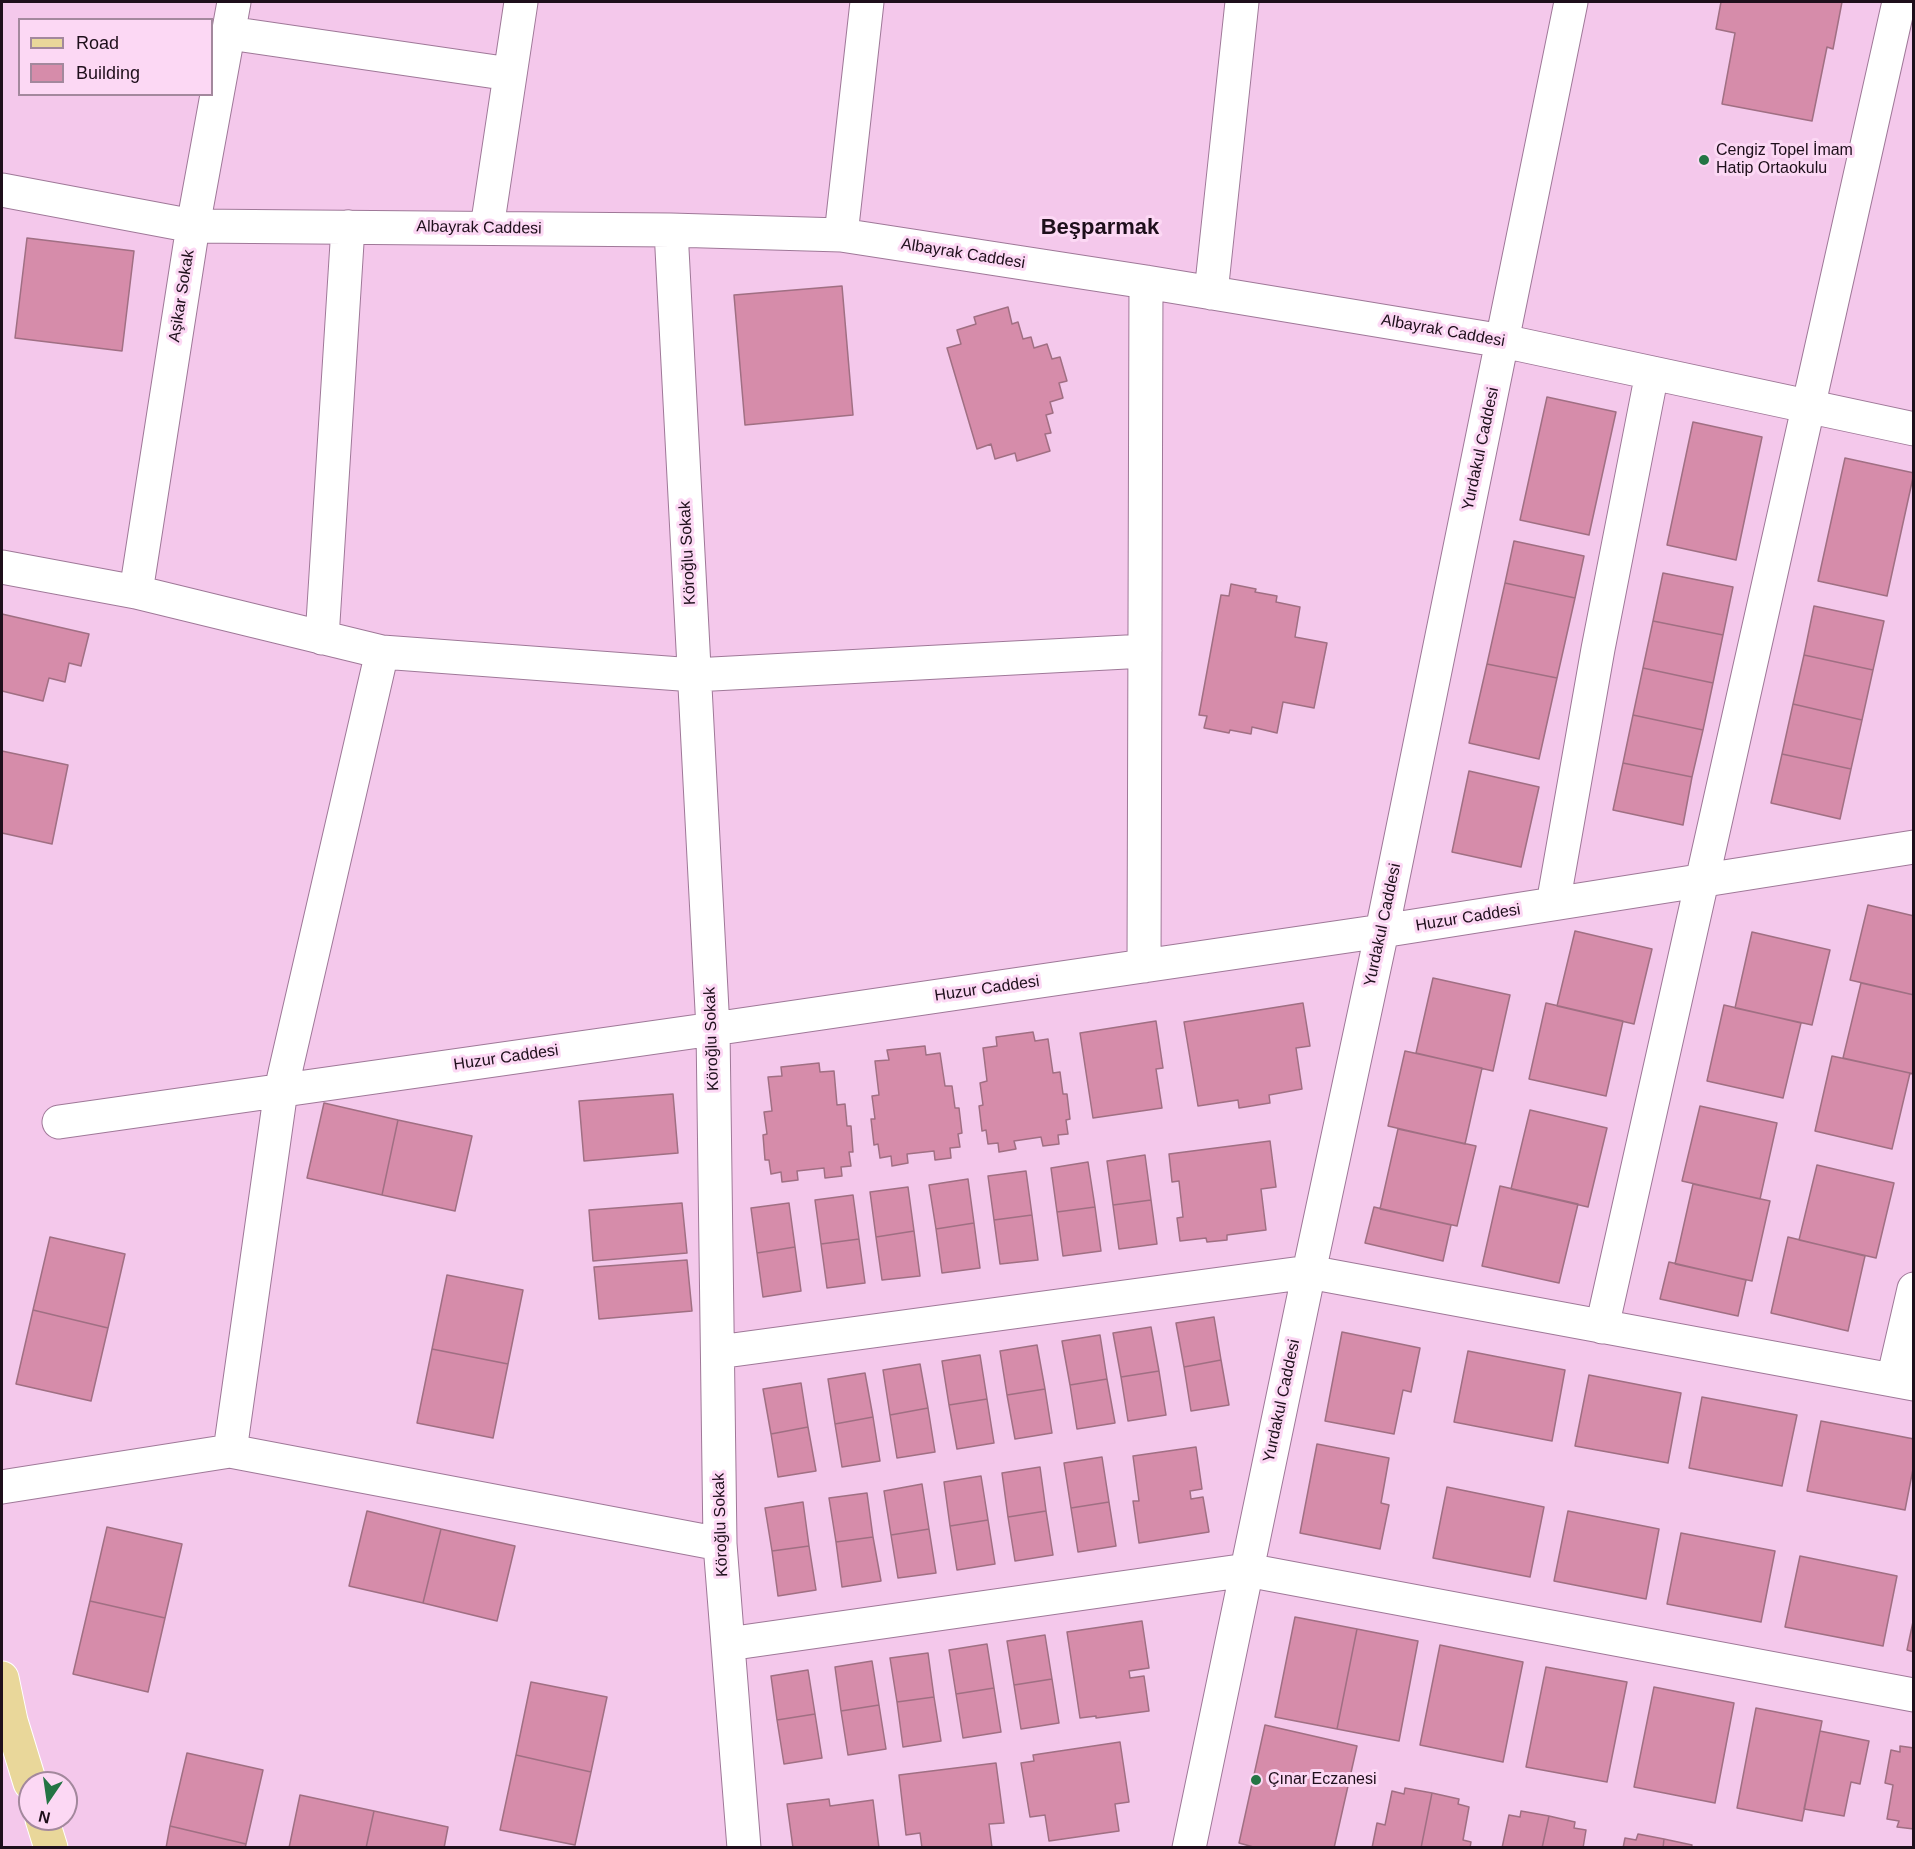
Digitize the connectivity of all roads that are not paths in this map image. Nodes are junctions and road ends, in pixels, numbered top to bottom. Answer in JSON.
{"nodes":[{"id":1,"x":521,"y":2,"type":"edge"},
{"id":2,"x":867,"y":2,"type":"edge"},
{"id":3,"x":1242,"y":2,"type":"edge"},
{"id":4,"x":1571,"y":2,"type":"edge"},
{"id":5,"x":1899,"y":2,"type":"edge"},
{"id":6,"x":232,"y":17,"type":"edge"},
{"id":7,"x":510,"y":74,"type":"junction"},
{"id":8,"x":2,"y":190,"type":"edge"},
{"id":9,"x":193,"y":225,"type":"junction"},
{"id":10,"x":348,"y":226,"type":"junction"},
{"id":11,"x":487,"y":228,"type":"junction"},
{"id":12,"x":671,"y":230,"type":"junction"},
{"id":13,"x":841,"y":235,"type":"junction"},
{"id":14,"x":1146,"y":282,"type":"junction"},
{"id":15,"x":1211,"y":293,"type":"junction"},
{"id":16,"x":1503,"y":341,"type":"junction"},
{"id":17,"x":1652,"y":373,"type":"junction"},
{"id":18,"x":1808,"y":406,"type":"junction"},
{"id":19,"x":1914,"y":429,"type":"edge"},
{"id":20,"x":2,"y":567,"type":"edge"},
{"id":21,"x":136,"y":592,"type":"junction"},
{"id":22,"x":322,"y":638,"type":"junction"},
{"id":23,"x":1145,"y":651,"type":"junction"},
{"id":24,"x":382,"y":652,"type":"junction"},
{"id":25,"x":694,"y":675,"type":"junction"},
{"id":26,"x":1914,"y":847,"type":"edge"},
{"id":27,"x":1702,"y":881,"type":"junction"},
{"id":28,"x":1553,"y":904,"type":"junction"},
{"id":29,"x":1382,"y":931,"type":"junction"},
{"id":30,"x":1144,"y":966,"type":"junction"},
{"id":31,"x":713,"y":1029,"type":"junction"},
{"id":32,"x":281,"y":1090,"type":"junction"},
{"id":33,"x":59,"y":1122,"type":"dead end"},
{"id":34,"x":1309,"y":1272,"type":"junction"},
{"id":35,"x":1914,"y":1289,"type":"edge"},
{"id":36,"x":1602,"y":1327,"type":"junction"},
{"id":37,"x":718,"y":1352,"type":"junction"},
{"id":38,"x":1903,"y":1382,"type":"edge"},
{"id":39,"x":230,"y":1451,"type":"junction"},
{"id":40,"x":2,"y":1487,"type":"edge"},
{"id":41,"x":720,"y":1544,"type":"junction"},
{"id":42,"x":1247,"y":1570,"type":"junction"},
{"id":43,"x":728,"y":1644,"type":"junction"},
{"id":44,"x":2,"y":1678,"type":"edge"},
{"id":45,"x":1914,"y":1695,"type":"edge"},
{"id":46,"x":26,"y":1771,"type":"edge"},
{"id":47,"x":46,"y":1831,"type":"edge"},
{"id":48,"x":51,"y":1848,"type":"edge"},
{"id":49,"x":744,"y":1848,"type":"edge"},
{"id":50,"x":1189,"y":1848,"type":"edge"}],
"edges":[{"from":1,"to":7,"type":"street"},
{"from":2,"to":13,"type":"street"},
{"from":3,"to":15,"type":"street"},
{"from":4,"to":16,"type":"street","name":"Yurdakul Caddesi"},
{"from":5,"to":18,"type":"street"},
{"from":6,"to":7,"type":"street"},
{"from":6,"to":9,"type":"street","name":"Aşikar Sokak"},
{"from":7,"to":11,"type":"street"},
{"from":8,"to":9,"type":"street","name":"Albayrak Caddesi"},
{"from":9,"to":10,"type":"street","name":"Albayrak Caddesi"},
{"from":9,"to":21,"type":"street","name":"Aşikar Sokak"},
{"from":10,"to":11,"type":"street","name":"Albayrak Caddesi"},
{"from":10,"to":22,"type":"street"},
{"from":11,"to":12,"type":"street","name":"Albayrak Caddesi"},
{"from":12,"to":13,"type":"street","name":"Albayrak Caddesi"},
{"from":12,"to":25,"type":"street","name":"Köroğlu Sokak"},
{"from":13,"to":14,"type":"street","name":"Albayrak Caddesi"},
{"from":14,"to":15,"type":"street","name":"Albayrak Caddesi"},
{"from":14,"to":23,"type":"street"},
{"from":15,"to":16,"type":"street","name":"Albayrak Caddesi"},
{"from":16,"to":17,"type":"street","name":"Albayrak Caddesi"},
{"from":16,"to":29,"type":"street","name":"Yurdakul Caddesi"},
{"from":17,"to":18,"type":"street","name":"Albayrak Caddesi"},
{"from":17,"to":28,"type":"street"},
{"from":18,"to":19,"type":"street","name":"Albayrak Caddesi"},
{"from":18,"to":27,"type":"street"},
{"from":20,"to":21,"type":"street"},
{"from":21,"to":22,"type":"street"},
{"from":22,"to":24,"type":"street"},
{"from":23,"to":25,"type":"street"},
{"from":23,"to":30,"type":"street"},
{"from":24,"to":25,"type":"street"},
{"from":24,"to":32,"type":"street"},
{"from":25,"to":31,"type":"street","name":"Köroğlu Sokak"},
{"from":26,"to":27,"type":"street","name":"Huzur Caddesi"},
{"from":27,"to":28,"type":"street","name":"Huzur Caddesi"},
{"from":27,"to":36,"type":"street"},
{"from":28,"to":29,"type":"street","name":"Huzur Caddesi"},
{"from":29,"to":30,"type":"street","name":"Huzur Caddesi"},
{"from":29,"to":34,"type":"street","name":"Yurdakul Caddesi"},
{"from":30,"to":31,"type":"street","name":"Huzur Caddesi"},
{"from":31,"to":32,"type":"street","name":"Huzur Caddesi"},
{"from":31,"to":37,"type":"street","name":"Köroğlu Sokak"},
{"from":32,"to":33,"type":"street","name":"Huzur Caddesi"},
{"from":32,"to":39,"type":"street"},
{"from":34,"to":36,"type":"street"},
{"from":34,"to":37,"type":"street"},
{"from":34,"to":42,"type":"street","name":"Yurdakul Caddesi"},
{"from":35,"to":38,"type":"street"},
{"from":36,"to":38,"type":"street"},
{"from":37,"to":41,"type":"street","name":"Köroğlu Sokak"},
{"from":39,"to":40,"type":"street"},
{"from":39,"to":41,"type":"street"},
{"from":41,"to":43,"type":"street","name":"Köroğlu Sokak"},
{"from":42,"to":43,"type":"street"},
{"from":42,"to":45,"type":"street"},
{"from":42,"to":50,"type":"street","name":"Yurdakul Caddesi"},
{"from":43,"to":49,"type":"street","name":"Köroğlu Sokak"},
{"from":44,"to":46,"type":"main road"},
{"from":47,"to":48,"type":"main road"}]}
